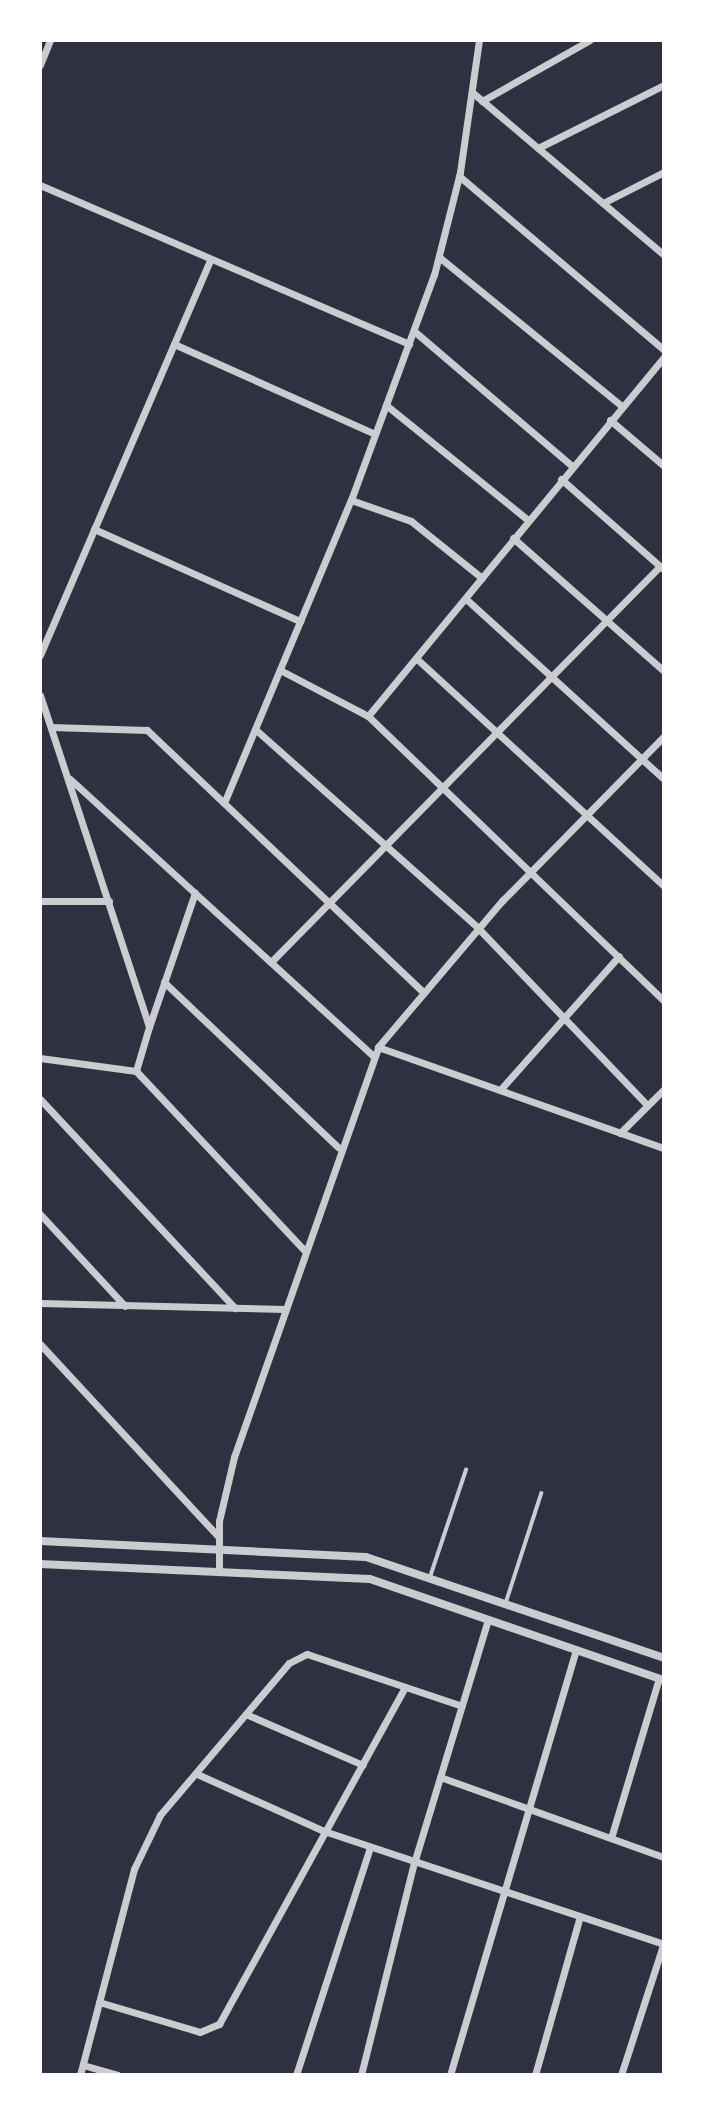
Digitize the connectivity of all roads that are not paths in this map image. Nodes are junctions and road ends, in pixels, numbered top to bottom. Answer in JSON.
{"nodes":[{"id":1,"x":50,"y":40,"type":"edge"},
{"id":2,"x":478,"y":40,"type":"edge"},
{"id":3,"x":590,"y":40,"type":"edge"},
{"id":4,"x":40,"y":65,"type":"edge"},
{"id":5,"x":664,"y":85,"type":"edge"},
{"id":6,"x":473,"y":93,"type":"junction"},
{"id":7,"x":482,"y":101,"type":"junction"},
{"id":8,"x":538,"y":148,"type":"junction"},
{"id":9,"x":664,"y":172,"type":"edge"},
{"id":10,"x":458,"y":176,"type":"junction"},
{"id":11,"x":40,"y":185,"type":"edge"},
{"id":12,"x":603,"y":203,"type":"junction"},
{"id":13,"x":664,"y":255,"type":"edge"},
{"id":14,"x":439,"y":257,"type":"junction"},
{"id":15,"x":210,"y":260,"type":"junction"},
{"id":16,"x":414,"y":331,"type":"junction"},
{"id":17,"x":174,"y":344,"type":"junction"},
{"id":18,"x":409,"y":344,"type":"junction"},
{"id":19,"x":664,"y":350,"type":"edge"},
{"id":20,"x":663,"y":358,"type":"edge"},
{"id":21,"x":386,"y":405,"type":"junction"},
{"id":22,"x":622,"y":406,"type":"junction"},
{"id":23,"x":610,"y":420,"type":"junction"},
{"id":24,"x":375,"y":434,"type":"junction"},
{"id":25,"x":572,"y":466,"type":"junction"},
{"id":26,"x":664,"y":466,"type":"edge"},
{"id":27,"x":561,"y":479,"type":"junction"},
{"id":28,"x":351,"y":500,"type":"junction"},
{"id":29,"x":528,"y":520,"type":"junction"},
{"id":30,"x":94,"y":529,"type":"junction"},
{"id":31,"x":513,"y":538,"type":"junction"},
{"id":32,"x":662,"y":567,"type":"edge"},
{"id":33,"x":482,"y":578,"type":"junction"},
{"id":34,"x":466,"y":599,"type":"junction"},
{"id":35,"x":607,"y":620,"type":"junction"},
{"id":36,"x":300,"y":621,"type":"junction"},
{"id":37,"x":40,"y":655,"type":"edge"},
{"id":38,"x":417,"y":659,"type":"junction"},
{"id":39,"x":280,"y":670,"type":"junction"},
{"id":40,"x":664,"y":670,"type":"edge"},
{"id":41,"x":554,"y":676,"type":"junction"},
{"id":42,"x":40,"y":695,"type":"edge"},
{"id":43,"x":368,"y":716,"type":"junction"},
{"id":44,"x":51,"y":727,"type":"junction"},
{"id":45,"x":255,"y":729,"type":"junction"},
{"id":46,"x":500,"y":731,"type":"junction"},
{"id":47,"x":664,"y":736,"type":"edge"},
{"id":48,"x":642,"y":758,"type":"junction"},
{"id":49,"x":68,"y":777,"type":"junction"},
{"id":50,"x":664,"y":779,"type":"edge"},
{"id":51,"x":443,"y":789,"type":"junction"},
{"id":52,"x":224,"y":803,"type":"junction"},
{"id":53,"x":589,"y":812,"type":"junction"},
{"id":54,"x":388,"y":845,"type":"junction"},
{"id":55,"x":533,"y":870,"type":"junction"},
{"id":56,"x":664,"y":886,"type":"edge"},
{"id":57,"x":195,"y":892,"type":"junction"},
{"id":58,"x":40,"y":901,"type":"edge"},
{"id":59,"x":109,"y":901,"type":"junction"},
{"id":60,"x":333,"y":901,"type":"junction"},
{"id":61,"x":478,"y":928,"type":"junction"},
{"id":62,"x":619,"y":956,"type":"junction"},
{"id":63,"x":271,"y":962,"type":"junction"},
{"id":64,"x":164,"y":982,"type":"junction"},
{"id":65,"x":422,"y":991,"type":"junction"},
{"id":66,"x":664,"y":1001,"type":"edge"},
{"id":67,"x":564,"y":1018,"type":"junction"},
{"id":68,"x":149,"y":1027,"type":"junction"},
{"id":69,"x":378,"y":1046,"type":"junction"},
{"id":70,"x":374,"y":1056,"type":"junction"},
{"id":71,"x":40,"y":1058,"type":"edge"},
{"id":72,"x":136,"y":1071,"type":"junction"},
{"id":73,"x":664,"y":1089,"type":"edge"},
{"id":74,"x":500,"y":1090,"type":"junction"},
{"id":75,"x":40,"y":1099,"type":"edge"},
{"id":76,"x":647,"y":1105,"type":"junction"},
{"id":77,"x":620,"y":1133,"type":"junction"},
{"id":78,"x":338,"y":1147,"type":"junction"},
{"id":79,"x":664,"y":1148,"type":"edge"},
{"id":80,"x":40,"y":1214,"type":"edge"},
{"id":81,"x":305,"y":1251,"type":"junction"},
{"id":82,"x":40,"y":1303,"type":"edge"},
{"id":83,"x":125,"y":1306,"type":"junction"},
{"id":84,"x":235,"y":1308,"type":"junction"},
{"id":85,"x":285,"y":1309,"type":"junction"},
{"id":86,"x":40,"y":1344,"type":"edge"},
{"id":87,"x":466,"y":1470,"type":"dead end"},
{"id":88,"x":541,"y":1494,"type":"dead end"},
{"id":89,"x":40,"y":1541,"type":"edge"},
{"id":90,"x":218,"y":1541,"type":"junction"},
{"id":91,"x":40,"y":1564,"type":"edge"},
{"id":92,"x":219,"y":1571,"type":"junction"},
{"id":93,"x":430,"y":1577,"type":"junction"},
{"id":94,"x":506,"y":1602,"type":"junction"},
{"id":95,"x":488,"y":1620,"type":"junction"},
{"id":96,"x":576,"y":1650,"type":"junction"},
{"id":97,"x":664,"y":1658,"type":"edge"},
{"id":98,"x":662,"y":1679,"type":"edge"},
{"id":99,"x":405,"y":1687,"type":"junction"},
{"id":100,"x":462,"y":1706,"type":"junction"},
{"id":101,"x":248,"y":1715,"type":"junction"},
{"id":102,"x":363,"y":1765,"type":"junction"},
{"id":103,"x":197,"y":1774,"type":"junction"},
{"id":104,"x":440,"y":1777,"type":"junction"},
{"id":105,"x":529,"y":1808,"type":"junction"},
{"id":106,"x":324,"y":1831,"type":"junction"},
{"id":107,"x":611,"y":1838,"type":"junction"},
{"id":108,"x":370,"y":1847,"type":"junction"},
{"id":109,"x":664,"y":1857,"type":"edge"},
{"id":110,"x":415,"y":1863,"type":"junction"},
{"id":111,"x":505,"y":1891,"type":"junction"},
{"id":112,"x":580,"y":1916,"type":"junction"},
{"id":113,"x":664,"y":1943,"type":"edge"},
{"id":114,"x":99,"y":2002,"type":"junction"},
{"id":115,"x":83,"y":2064,"type":"junction"},
{"id":116,"x":80,"y":2075,"type":"edge"},
{"id":117,"x":118,"y":2075,"type":"edge"},
{"id":118,"x":296,"y":2075,"type":"edge"},
{"id":119,"x":361,"y":2075,"type":"edge"},
{"id":120,"x":450,"y":2075,"type":"edge"},
{"id":121,"x":535,"y":2075,"type":"edge"},
{"id":122,"x":621,"y":2075,"type":"edge"}],
"edges":[{"from":1,"to":4,"type":"street"},
{"from":2,"to":6,"type":"street"},
{"from":3,"to":7,"type":"street"},
{"from":5,"to":8,"type":"street"},
{"from":6,"to":7,"type":"street"},
{"from":6,"to":10,"type":"street"},
{"from":7,"to":8,"type":"street"},
{"from":8,"to":12,"type":"street"},
{"from":9,"to":12,"type":"street"},
{"from":10,"to":14,"type":"street"},
{"from":10,"to":19,"type":"street"},
{"from":11,"to":15,"type":"street"},
{"from":12,"to":13,"type":"street"},
{"from":14,"to":16,"type":"street"},
{"from":14,"to":22,"type":"street"},
{"from":15,"to":17,"type":"street"},
{"from":15,"to":18,"type":"street"},
{"from":16,"to":18,"type":"street"},
{"from":16,"to":25,"type":"street"},
{"from":17,"to":24,"type":"street"},
{"from":17,"to":30,"type":"street"},
{"from":18,"to":21,"type":"street"},
{"from":20,"to":22,"type":"street"},
{"from":21,"to":24,"type":"street"},
{"from":21,"to":29,"type":"street"},
{"from":22,"to":23,"type":"street"},
{"from":23,"to":25,"type":"street"},
{"from":23,"to":26,"type":"street"},
{"from":24,"to":28,"type":"street"},
{"from":25,"to":27,"type":"street"},
{"from":27,"to":29,"type":"street"},
{"from":27,"to":32,"type":"street"},
{"from":28,"to":33,"type":"street"},
{"from":28,"to":36,"type":"street"},
{"from":29,"to":31,"type":"street"},
{"from":30,"to":36,"type":"street"},
{"from":30,"to":37,"type":"street"},
{"from":31,"to":33,"type":"street"},
{"from":31,"to":35,"type":"street"},
{"from":32,"to":35,"type":"street"},
{"from":33,"to":34,"type":"street"},
{"from":34,"to":38,"type":"street"},
{"from":34,"to":41,"type":"street"},
{"from":35,"to":40,"type":"street"},
{"from":35,"to":41,"type":"street"},
{"from":36,"to":39,"type":"street"},
{"from":38,"to":43,"type":"street"},
{"from":38,"to":46,"type":"street"},
{"from":39,"to":43,"type":"street"},
{"from":39,"to":45,"type":"street"},
{"from":41,"to":46,"type":"street"},
{"from":41,"to":48,"type":"street"},
{"from":42,"to":44,"type":"street"},
{"from":43,"to":51,"type":"street"},
{"from":44,"to":49,"type":"street"},
{"from":44,"to":52,"type":"street"},
{"from":45,"to":52,"type":"street"},
{"from":45,"to":54,"type":"street"},
{"from":46,"to":51,"type":"street"},
{"from":46,"to":53,"type":"street"},
{"from":47,"to":48,"type":"street"},
{"from":48,"to":50,"type":"street"},
{"from":48,"to":53,"type":"street"},
{"from":49,"to":57,"type":"street"},
{"from":49,"to":59,"type":"street"},
{"from":51,"to":54,"type":"street"},
{"from":51,"to":55,"type":"street"},
{"from":52,"to":60,"type":"street"},
{"from":53,"to":55,"type":"street"},
{"from":53,"to":56,"type":"street"},
{"from":54,"to":60,"type":"street"},
{"from":54,"to":61,"type":"street"},
{"from":55,"to":61,"type":"street"},
{"from":55,"to":62,"type":"street"},
{"from":57,"to":63,"type":"street"},
{"from":57,"to":64,"type":"street"},
{"from":58,"to":59,"type":"street"},
{"from":59,"to":68,"type":"street"},
{"from":60,"to":63,"type":"street"},
{"from":60,"to":65,"type":"street"},
{"from":61,"to":65,"type":"street"},
{"from":61,"to":67,"type":"street"},
{"from":62,"to":66,"type":"street"},
{"from":62,"to":67,"type":"street"},
{"from":63,"to":70,"type":"street"},
{"from":64,"to":68,"type":"street"},
{"from":64,"to":78,"type":"street"},
{"from":65,"to":69,"type":"street"},
{"from":67,"to":74,"type":"street"},
{"from":67,"to":76,"type":"street"},
{"from":68,"to":72,"type":"street"},
{"from":69,"to":70,"type":"street"},
{"from":69,"to":74,"type":"street"},
{"from":70,"to":78,"type":"street"},
{"from":71,"to":72,"type":"street"},
{"from":72,"to":81,"type":"street"},
{"from":73,"to":76,"type":"street"},
{"from":74,"to":77,"type":"street"},
{"from":75,"to":84,"type":"street"},
{"from":76,"to":77,"type":"street"},
{"from":77,"to":79,"type":"street"},
{"from":78,"to":81,"type":"street"},
{"from":80,"to":83,"type":"street"},
{"from":81,"to":85,"type":"street"},
{"from":82,"to":83,"type":"street"},
{"from":83,"to":84,"type":"street"},
{"from":84,"to":85,"type":"street"},
{"from":85,"to":90,"type":"street"},
{"from":86,"to":90,"type":"street"},
{"from":87,"to":93,"type":"lane"},
{"from":88,"to":94,"type":"lane"},
{"from":89,"to":90,"type":"street"},
{"from":90,"to":92,"type":"street"},
{"from":90,"to":93,"type":"street"},
{"from":91,"to":92,"type":"street"},
{"from":92,"to":95,"type":"street"},
{"from":93,"to":94,"type":"street"},
{"from":94,"to":97,"type":"street"},
{"from":95,"to":96,"type":"street"},
{"from":95,"to":100,"type":"street"},
{"from":96,"to":98,"type":"street"},
{"from":96,"to":105,"type":"street"},
{"from":98,"to":107,"type":"street"},
{"from":99,"to":100,"type":"street"},
{"from":99,"to":101,"type":"street"},
{"from":99,"to":102,"type":"street"},
{"from":100,"to":104,"type":"street"},
{"from":101,"to":102,"type":"street"},
{"from":101,"to":103,"type":"street"},
{"from":102,"to":106,"type":"street"},
{"from":103,"to":106,"type":"street"},
{"from":103,"to":114,"type":"street"},
{"from":104,"to":105,"type":"street"},
{"from":104,"to":110,"type":"street"},
{"from":105,"to":107,"type":"street"},
{"from":105,"to":111,"type":"street"},
{"from":106,"to":108,"type":"street"},
{"from":106,"to":114,"type":"street"},
{"from":107,"to":109,"type":"street"},
{"from":108,"to":110,"type":"street"},
{"from":108,"to":118,"type":"street"},
{"from":110,"to":111,"type":"street"},
{"from":110,"to":119,"type":"street"},
{"from":111,"to":112,"type":"street"},
{"from":111,"to":120,"type":"street"},
{"from":112,"to":113,"type":"street"},
{"from":112,"to":121,"type":"street"},
{"from":113,"to":122,"type":"street"},
{"from":114,"to":115,"type":"street"},
{"from":115,"to":116,"type":"street"},
{"from":115,"to":117,"type":"street"}]}
